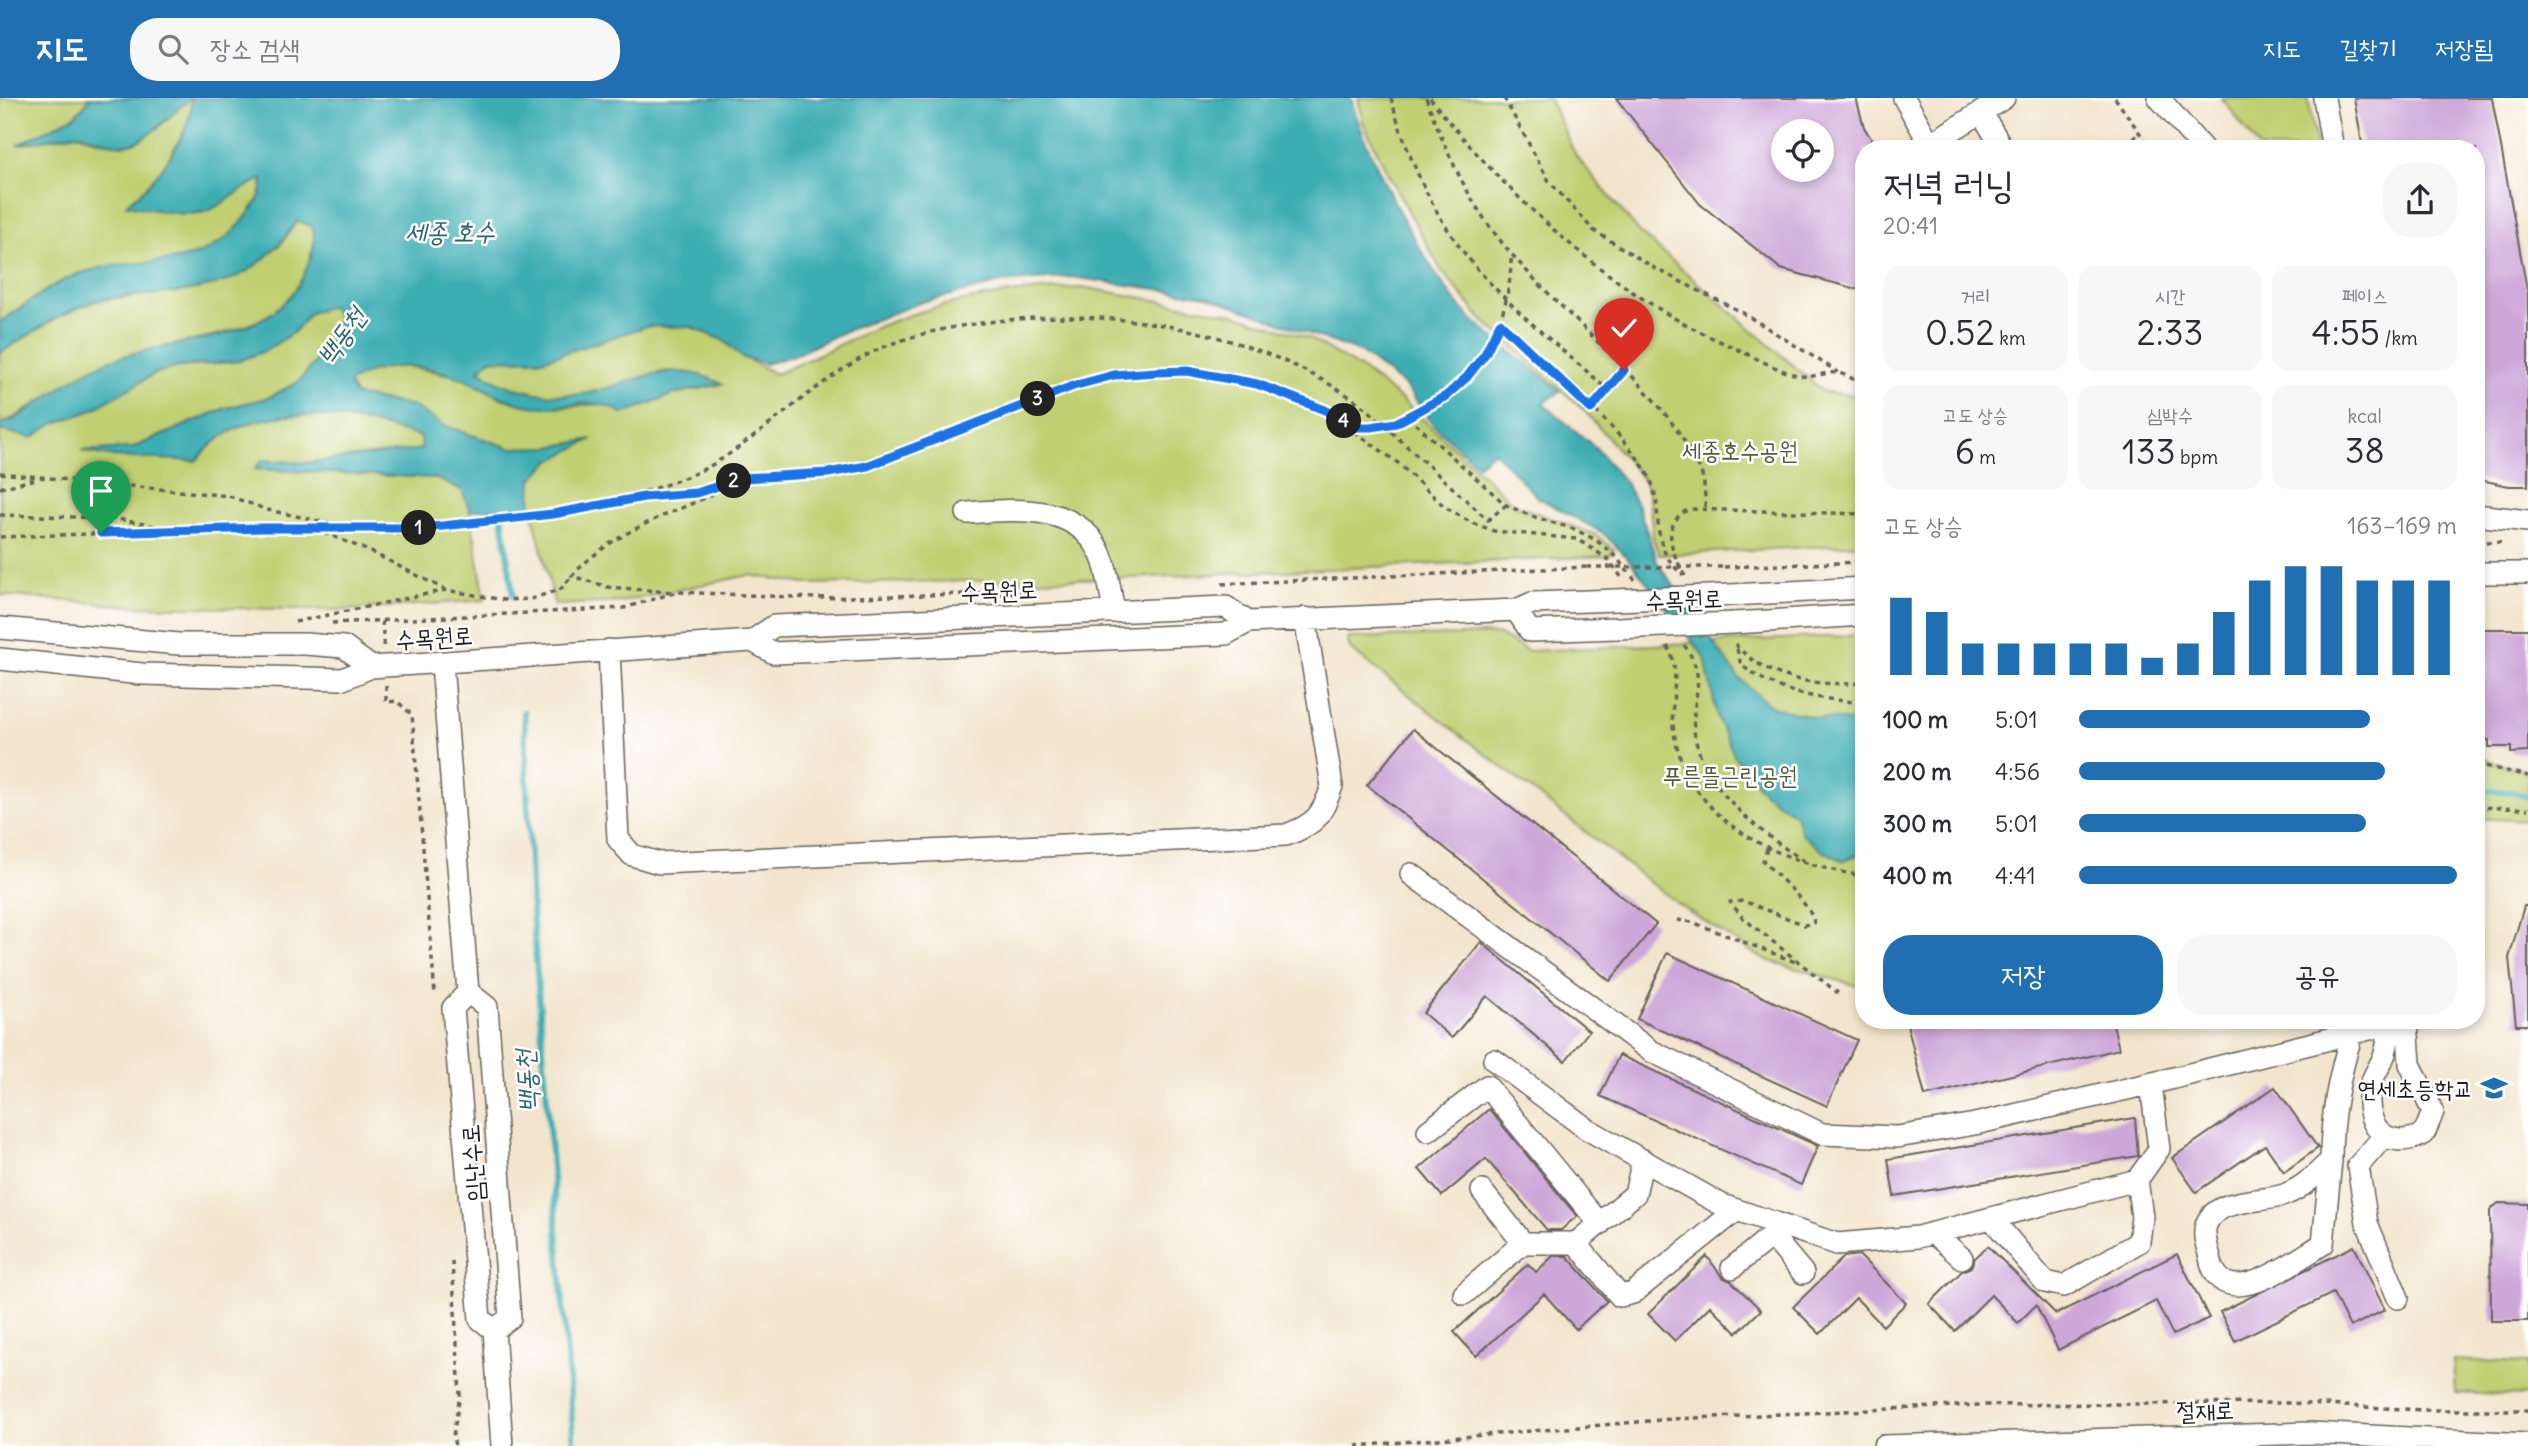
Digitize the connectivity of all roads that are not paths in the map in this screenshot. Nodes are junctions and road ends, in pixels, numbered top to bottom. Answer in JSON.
{"nodes":[{"id":1,"x":1904,"y":98,"type":"edge"},
{"id":2,"x":2004,"y":98,"type":"edge"},
{"id":3,"x":2160,"y":98,"type":"edge"},
{"id":4,"x":2324,"y":98,"type":"edge"},
{"id":5,"x":1981,"y":112,"type":"junction"},
{"id":6,"x":1923,"y":140,"type":"edge"},
{"id":7,"x":1936,"y":140,"type":"edge"},
{"id":8,"x":1998,"y":140,"type":"edge"},
{"id":9,"x":2195,"y":140,"type":"edge"},
{"id":10,"x":2331,"y":140,"type":"edge"},
{"id":11,"x":967,"y":513,"type":"dead end"},
{"id":12,"x":2485,"y":516,"type":"edge"},
{"id":13,"x":2528,"y":522,"type":"edge"},
{"id":14,"x":2485,"y":573,"type":"edge"},
{"id":15,"x":2528,"y":573,"type":"edge"},
{"id":16,"x":1855,"y":588,"type":"edge"},
{"id":17,"x":1516,"y":610,"type":"junction"},
{"id":18,"x":1114,"y":612,"type":"junction"},
{"id":19,"x":1855,"y":616,"type":"edge"},
{"id":20,"x":1305,"y":618,"type":"junction"},
{"id":21,"x":1248,"y":622,"type":"junction"},
{"id":22,"x":0,"y":628,"type":"edge"},
{"id":23,"x":752,"y":640,"type":"junction"},
{"id":24,"x":609,"y":650,"type":"junction"},
{"id":25,"x":0,"y":659,"type":"edge"},
{"id":26,"x":442,"y":664,"type":"junction"},
{"id":27,"x":371,"y":667,"type":"junction"},
{"id":28,"x":1411,"y":874,"type":"dead end"},
{"id":29,"x":468,"y":992,"type":"junction"},
{"id":30,"x":2366,"y":1029,"type":"edge"},
{"id":31,"x":2393,"y":1029,"type":"edge"},
{"id":32,"x":2398,"y":1029,"type":"edge"},
{"id":33,"x":2352,"y":1033,"type":"junction"},
{"id":34,"x":1494,"y":1060,"type":"dead end"},
{"id":35,"x":2151,"y":1084,"type":"junction"},
{"id":36,"x":1428,"y":1130,"type":"dead end"},
{"id":37,"x":2384,"y":1136,"type":"junction"},
{"id":38,"x":1643,"y":1160,"type":"junction"},
{"id":39,"x":2331,"y":1160,"type":"junction"},
{"id":40,"x":2137,"y":1180,"type":"junction"},
{"id":41,"x":1482,"y":1192,"type":"dead end"},
{"id":42,"x":1737,"y":1210,"type":"junction"},
{"id":43,"x":1992,"y":1219,"type":"junction"},
{"id":44,"x":1600,"y":1224,"type":"junction"},
{"id":45,"x":1777,"y":1231,"type":"junction"},
{"id":46,"x":1933,"y":1233,"type":"junction"},
{"id":47,"x":1576,"y":1242,"type":"junction"},
{"id":48,"x":1523,"y":1243,"type":"junction"},
{"id":49,"x":1962,"y":1258,"type":"dead end"},
{"id":50,"x":1732,"y":1268,"type":"dead end"},
{"id":51,"x":1803,"y":1273,"type":"dead end"},
{"id":52,"x":1464,"y":1294,"type":"dead end"},
{"id":53,"x":2398,"y":1298,"type":"dead end"},
{"id":54,"x":494,"y":1330,"type":"junction"},
{"id":55,"x":2528,"y":1444,"type":"edge"},
{"id":56,"x":502,"y":1446,"type":"edge"},
{"id":57,"x":1884,"y":1446,"type":"edge"}],
"edges":[{"from":1,"to":6,"type":"street"},
{"from":2,"to":5,"type":"street"},
{"from":3,"to":9,"type":"street"},
{"from":4,"to":10,"type":"street"},
{"from":5,"to":7,"type":"street"},
{"from":5,"to":8,"type":"street"},
{"from":11,"to":18,"type":"street"},
{"from":12,"to":13,"type":"street"},
{"from":14,"to":15,"type":"street"},
{"from":16,"to":17,"type":"street","name":"수목원로","bridge":true},
{"from":17,"to":19,"type":"street","name":"수목원로","bridge":true},
{"from":17,"to":20,"type":"street","name":"수목원로"},
{"from":18,"to":21,"type":"street","name":"수목원로"},
{"from":18,"to":23,"type":"street","name":"수목원로"},
{"from":20,"to":21,"type":"street","name":"수목원로"},
{"from":20,"to":24,"type":"street"},
{"from":21,"to":23,"type":"street","name":"수목원로"},
{"from":22,"to":27,"type":"street","name":"수목원로"},
{"from":23,"to":24,"type":"street","name":"수목원로"},
{"from":24,"to":26,"type":"street","name":"수목원로"},
{"from":25,"to":27,"type":"street","name":"수목원로"},
{"from":26,"to":27,"type":"street","name":"수목원로"},
{"from":26,"to":29,"type":"street"},
{"from":28,"to":35,"type":"street"},
{"from":29,"to":54,"type":"street","name":"임난수로"},
{"from":29,"to":54,"type":"street","name":"임난수로"},
{"from":30,"to":33,"type":"street"},
{"from":31,"to":37,"type":"street"},
{"from":32,"to":37,"type":"street"},
{"from":33,"to":35,"type":"street"},
{"from":33,"to":39,"type":"street"},
{"from":34,"to":38,"type":"street"},
{"from":35,"to":40,"type":"street"},
{"from":36,"to":44,"type":"street"},
{"from":37,"to":53,"type":"street"},
{"from":38,"to":42,"type":"street"},
{"from":38,"to":44,"type":"street"},
{"from":39,"to":39,"type":"street"},
{"from":40,"to":43,"type":"street"},
{"from":40,"to":43,"type":"street"},
{"from":41,"to":48,"type":"street"},
{"from":42,"to":45,"type":"street"},
{"from":42,"to":47,"type":"street"},
{"from":43,"to":46,"type":"street"},
{"from":44,"to":47,"type":"street"},
{"from":45,"to":46,"type":"street"},
{"from":45,"to":50,"type":"street"},
{"from":45,"to":51,"type":"street"},
{"from":46,"to":49,"type":"street"},
{"from":47,"to":48,"type":"street"},
{"from":48,"to":52,"type":"street"},
{"from":54,"to":56,"type":"street","name":"임난수로"},
{"from":55,"to":57,"type":"street","name":"절재로"}]}
